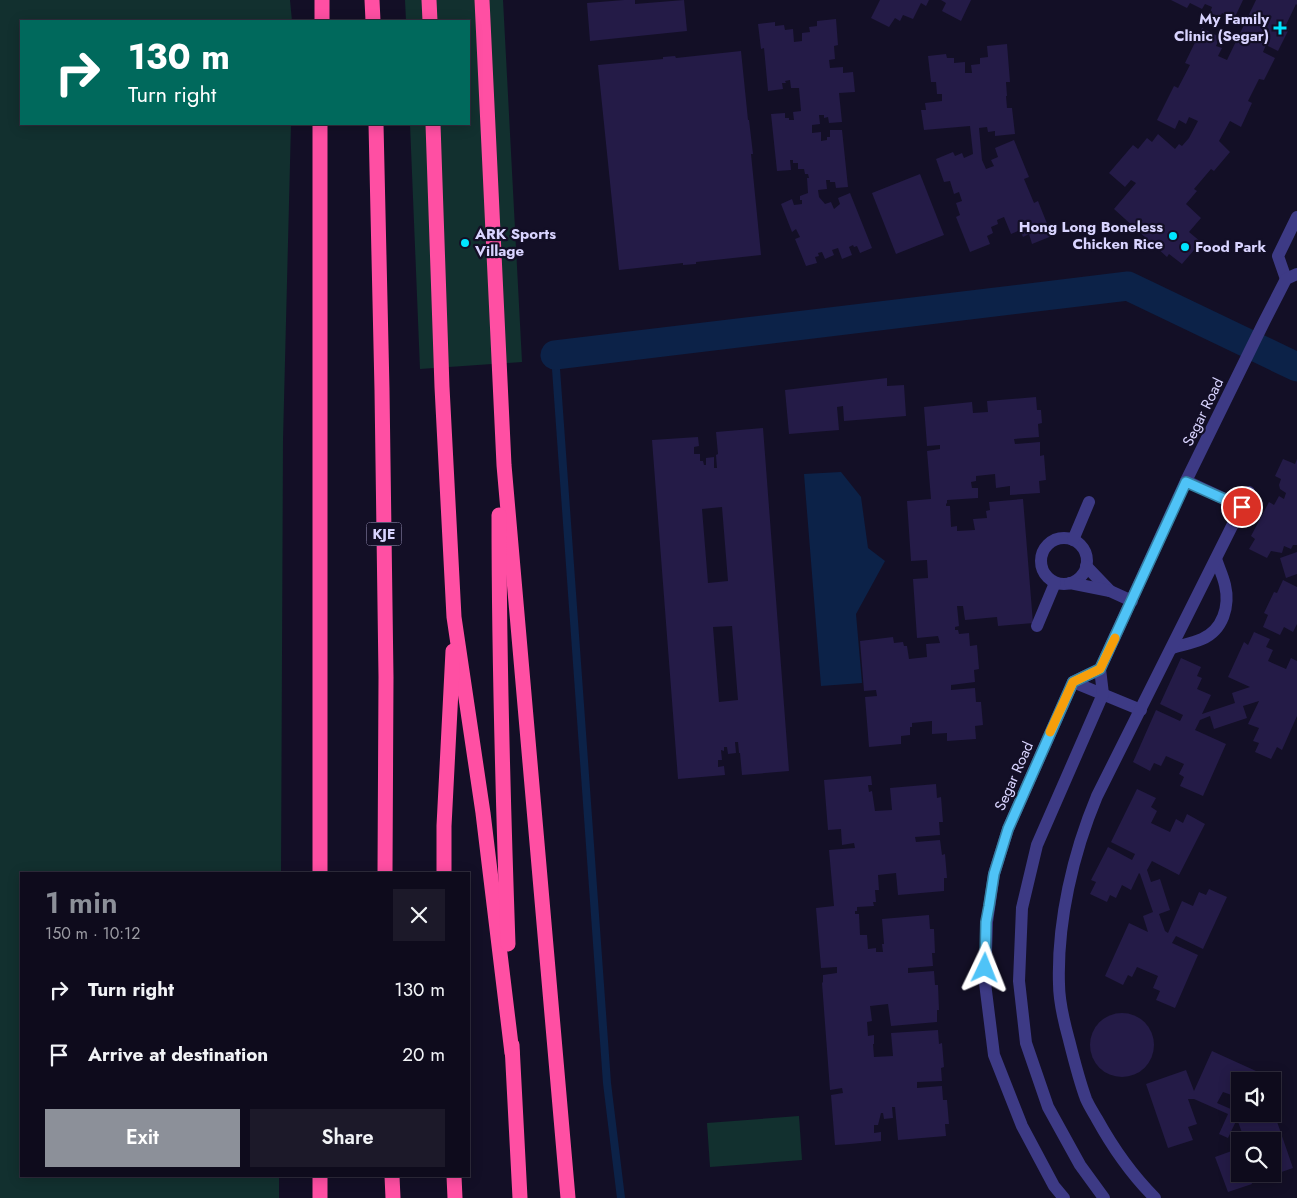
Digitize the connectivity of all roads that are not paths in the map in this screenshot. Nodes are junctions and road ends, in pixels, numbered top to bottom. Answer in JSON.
{"nodes":[{"id":1,"x":322,"y":0,"type":"edge"},
{"id":2,"x":372,"y":0,"type":"edge"},
{"id":3,"x":429,"y":0,"type":"edge"},
{"id":4,"x":482,"y":0,"type":"edge"},
{"id":5,"x":322,"y":20,"type":"edge"},
{"id":6,"x":373,"y":20,"type":"edge"},
{"id":7,"x":430,"y":20,"type":"edge"},
{"id":8,"x":320,"y":125,"type":"edge"},
{"id":9,"x":376,"y":125,"type":"edge"},
{"id":10,"x":433,"y":125,"type":"edge"},
{"id":11,"x":1297,"y":217,"type":"edge"},
{"id":12,"x":1292,"y":276,"type":"edge"},
{"id":13,"x":504,"y":465,"type":"junction"},
{"id":14,"x":1186,"y":482,"type":"junction"},
{"id":15,"x":1249,"y":492,"type":"dead end"},
{"id":16,"x":1089,"y":502,"type":"dead end"},
{"id":17,"x":1242,"y":507,"type":"junction"},
{"id":18,"x":1074,"y":540,"type":"junction"},
{"id":19,"x":1216,"y":559,"type":"junction"},
{"id":20,"x":1086,"y":566,"type":"junction"},
{"id":21,"x":1054,"y":583,"type":"junction"},
{"id":22,"x":1070,"y":584,"type":"junction"},
{"id":23,"x":1110,"y":591,"type":"junction"},
{"id":24,"x":1132,"y":601,"type":"junction"},
{"id":25,"x":454,"y":617,"type":"junction"},
{"id":26,"x":1037,"y":626,"type":"dead end"},
{"id":27,"x":1172,"y":648,"type":"junction"},
{"id":28,"x":1100,"y":669,"type":"junction"},
{"id":29,"x":1073,"y":682,"type":"junction"},
{"id":30,"x":1103,"y":694,"type":"junction"},
{"id":31,"x":1140,"y":710,"type":"junction"},
{"id":32,"x":320,"y":872,"type":"edge"},
{"id":33,"x":385,"y":872,"type":"edge"},
{"id":34,"x":444,"y":872,"type":"edge"},
{"id":35,"x":512,"y":1053,"type":"junction"},
{"id":36,"x":320,"y":1177,"type":"edge"},
{"id":37,"x":392,"y":1177,"type":"edge"},
{"id":38,"x":454,"y":1177,"type":"edge"},
{"id":39,"x":320,"y":1198,"type":"edge"},
{"id":40,"x":393,"y":1198,"type":"edge"},
{"id":41,"x":455,"y":1198,"type":"edge"},
{"id":42,"x":520,"y":1198,"type":"edge"},
{"id":43,"x":568,"y":1198,"type":"edge"},
{"id":44,"x":1064,"y":1198,"type":"edge"},
{"id":45,"x":1104,"y":1198,"type":"edge"},
{"id":46,"x":1155,"y":1198,"type":"edge"}],
"edges":[{"from":1,"to":5,"type":"highway"},
{"from":2,"to":6,"type":"highway"},
{"from":3,"to":7,"type":"highway"},
{"from":4,"to":13,"type":"highway"},
{"from":8,"to":32,"type":"highway"},
{"from":9,"to":33,"type":"highway","number":"KJE"},
{"from":10,"to":25,"type":"highway"},
{"from":11,"to":12,"type":"street","name":"Segar Road"},
{"from":12,"to":14,"type":"street","name":"Segar Road"},
{"from":13,"to":35,"type":"highway"},
{"from":13,"to":43,"type":"highway"},
{"from":14,"to":17,"type":"street"},
{"from":14,"to":24,"type":"street","name":"Segar Road"},
{"from":15,"to":17,"type":"street"},
{"from":16,"to":18,"type":"street"},
{"from":17,"to":19,"type":"street"},
{"from":18,"to":20,"type":"street"},
{"from":18,"to":21,"type":"street"},
{"from":19,"to":27,"type":"street"},
{"from":19,"to":27,"type":"street"},
{"from":20,"to":22,"type":"street"},
{"from":20,"to":23,"type":"street"},
{"from":21,"to":22,"type":"street"},
{"from":21,"to":26,"type":"street"},
{"from":22,"to":23,"type":"street"},
{"from":23,"to":24,"type":"street"},
{"from":24,"to":28,"type":"street","name":"Segar Road"},
{"from":25,"to":34,"type":"highway"},
{"from":25,"to":35,"type":"highway"},
{"from":27,"to":31,"type":"street"},
{"from":28,"to":29,"type":"street"},
{"from":28,"to":30,"type":"street"},
{"from":29,"to":30,"type":"street"},
{"from":29,"to":44,"type":"street","name":"Segar Road"},
{"from":30,"to":31,"type":"street"},
{"from":30,"to":45,"type":"street"},
{"from":31,"to":46,"type":"street"},
{"from":35,"to":42,"type":"highway"},
{"from":36,"to":39,"type":"highway"},
{"from":37,"to":40,"type":"highway"},
{"from":38,"to":41,"type":"highway"}]}
